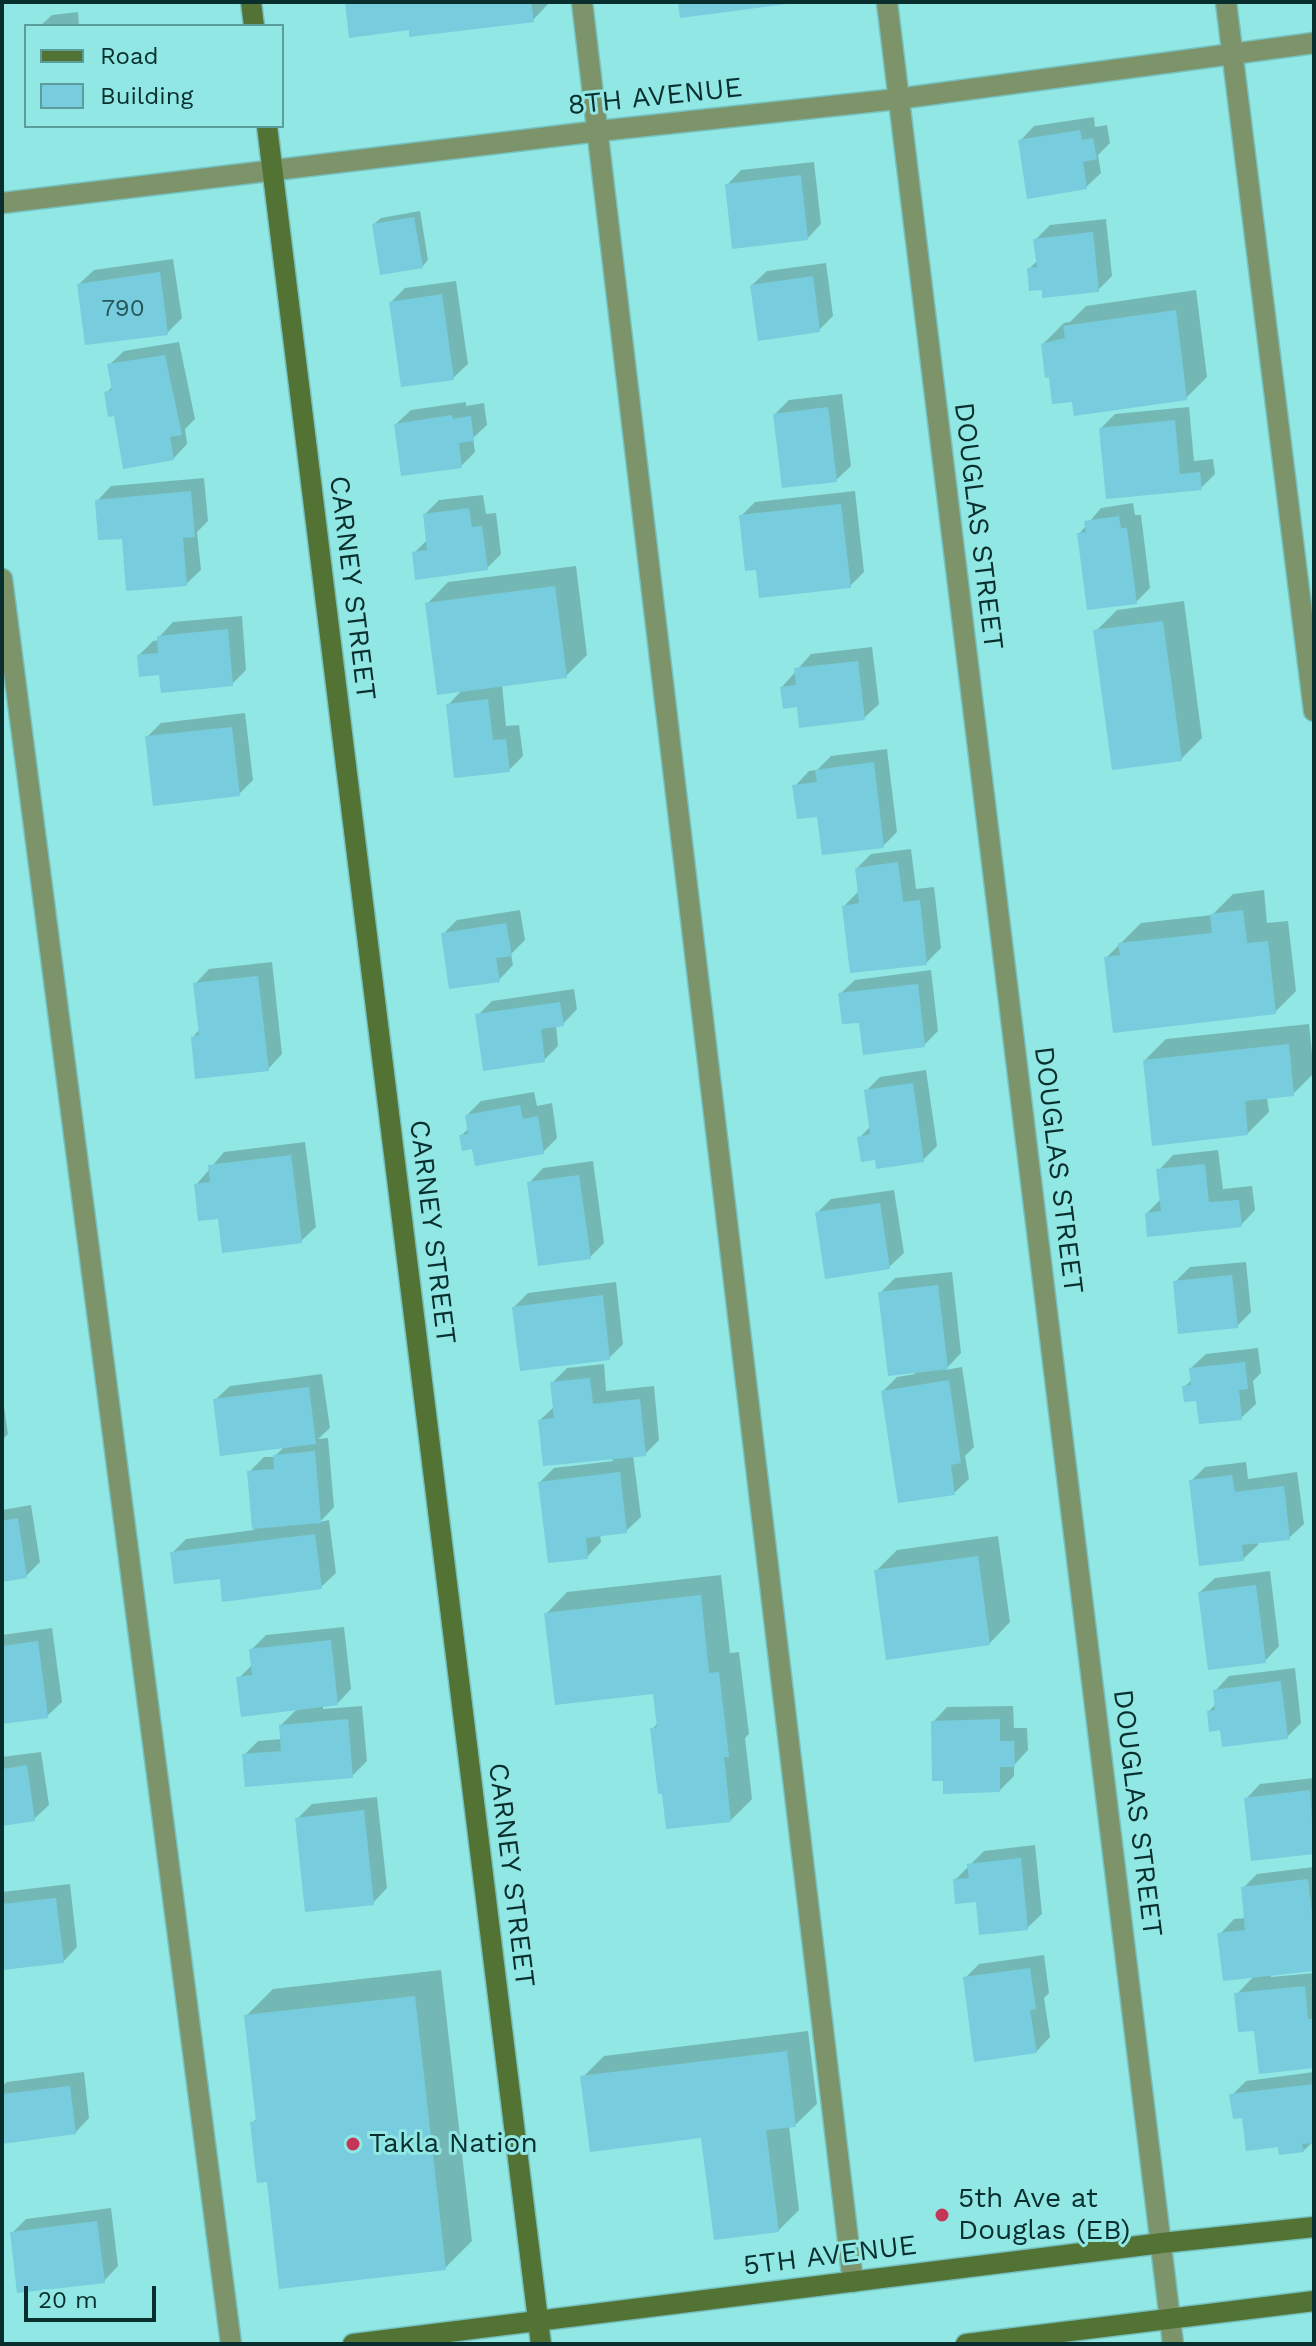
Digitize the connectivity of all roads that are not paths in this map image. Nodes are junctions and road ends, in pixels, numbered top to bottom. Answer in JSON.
{"nodes":[{"id":1,"x":251,"y":2,"type":"edge"},
{"id":2,"x":582,"y":2,"type":"edge"},
{"id":3,"x":887,"y":2,"type":"edge"},
{"id":4,"x":1226,"y":2,"type":"edge"},
{"id":5,"x":254,"y":24,"type":"edge"},
{"id":6,"x":1314,"y":43,"type":"edge"},
{"id":7,"x":1233,"y":52,"type":"junction"},
{"id":8,"x":897,"y":99,"type":"junction"},
{"id":9,"x":267,"y":128,"type":"edge"},
{"id":10,"x":599,"y":131,"type":"junction"},
{"id":11,"x":273,"y":171,"type":"junction"},
{"id":12,"x":2,"y":203,"type":"edge"},
{"id":13,"x":2,"y":579,"type":"edge"},
{"id":14,"x":1314,"y":711,"type":"edge"},
{"id":15,"x":1314,"y":2227,"type":"edge"},
{"id":16,"x":1162,"y":2243,"type":"junction"},
{"id":17,"x":853,"y":2282,"type":"junction"},
{"id":18,"x":1314,"y":2301,"type":"edge"},
{"id":19,"x":1170,"y":2318,"type":"junction"},
{"id":20,"x":537,"y":2321,"type":"junction"},
{"id":21,"x":231,"y":2344,"type":"edge"},
{"id":22,"x":353,"y":2344,"type":"edge"},
{"id":23,"x":541,"y":2344,"type":"edge"},
{"id":24,"x":966,"y":2344,"type":"edge"},
{"id":25,"x":1173,"y":2344,"type":"edge"}],
"edges":[{"from":1,"to":5,"type":"street"},
{"from":2,"to":10,"type":"street"},
{"from":3,"to":8,"type":"street","name":"DOUGLAS STREET"},
{"from":4,"to":7,"type":"street"},
{"from":6,"to":7,"type":"street","name":"8TH AVENUE"},
{"from":7,"to":8,"type":"street","name":"8TH AVENUE"},
{"from":7,"to":14,"type":"street"},
{"from":8,"to":10,"type":"street","name":"8TH AVENUE"},
{"from":8,"to":16,"type":"street","name":"DOUGLAS STREET"},
{"from":9,"to":11,"type":"street","name":"CARNEY STREET"},
{"from":10,"to":11,"type":"street","name":"8TH AVENUE"},
{"from":10,"to":17,"type":"street"},
{"from":11,"to":12,"type":"street","name":"8TH AVENUE"},
{"from":11,"to":20,"type":"street","name":"CARNEY STREET"},
{"from":13,"to":21,"type":"street"},
{"from":15,"to":16,"type":"street","name":"5TH AVENUE"},
{"from":16,"to":17,"type":"street","name":"5TH AVENUE"},
{"from":16,"to":19,"type":"street","name":"DOUGLAS STREET"},
{"from":17,"to":20,"type":"street","name":"5TH AVENUE"},
{"from":18,"to":19,"type":"street"},
{"from":19,"to":24,"type":"street"},
{"from":19,"to":25,"type":"street","name":"DOUGLAS STREET"},
{"from":20,"to":22,"type":"street","name":"5TH AVENUE"},
{"from":20,"to":23,"type":"street","name":"CARNEY STREET"}]}
